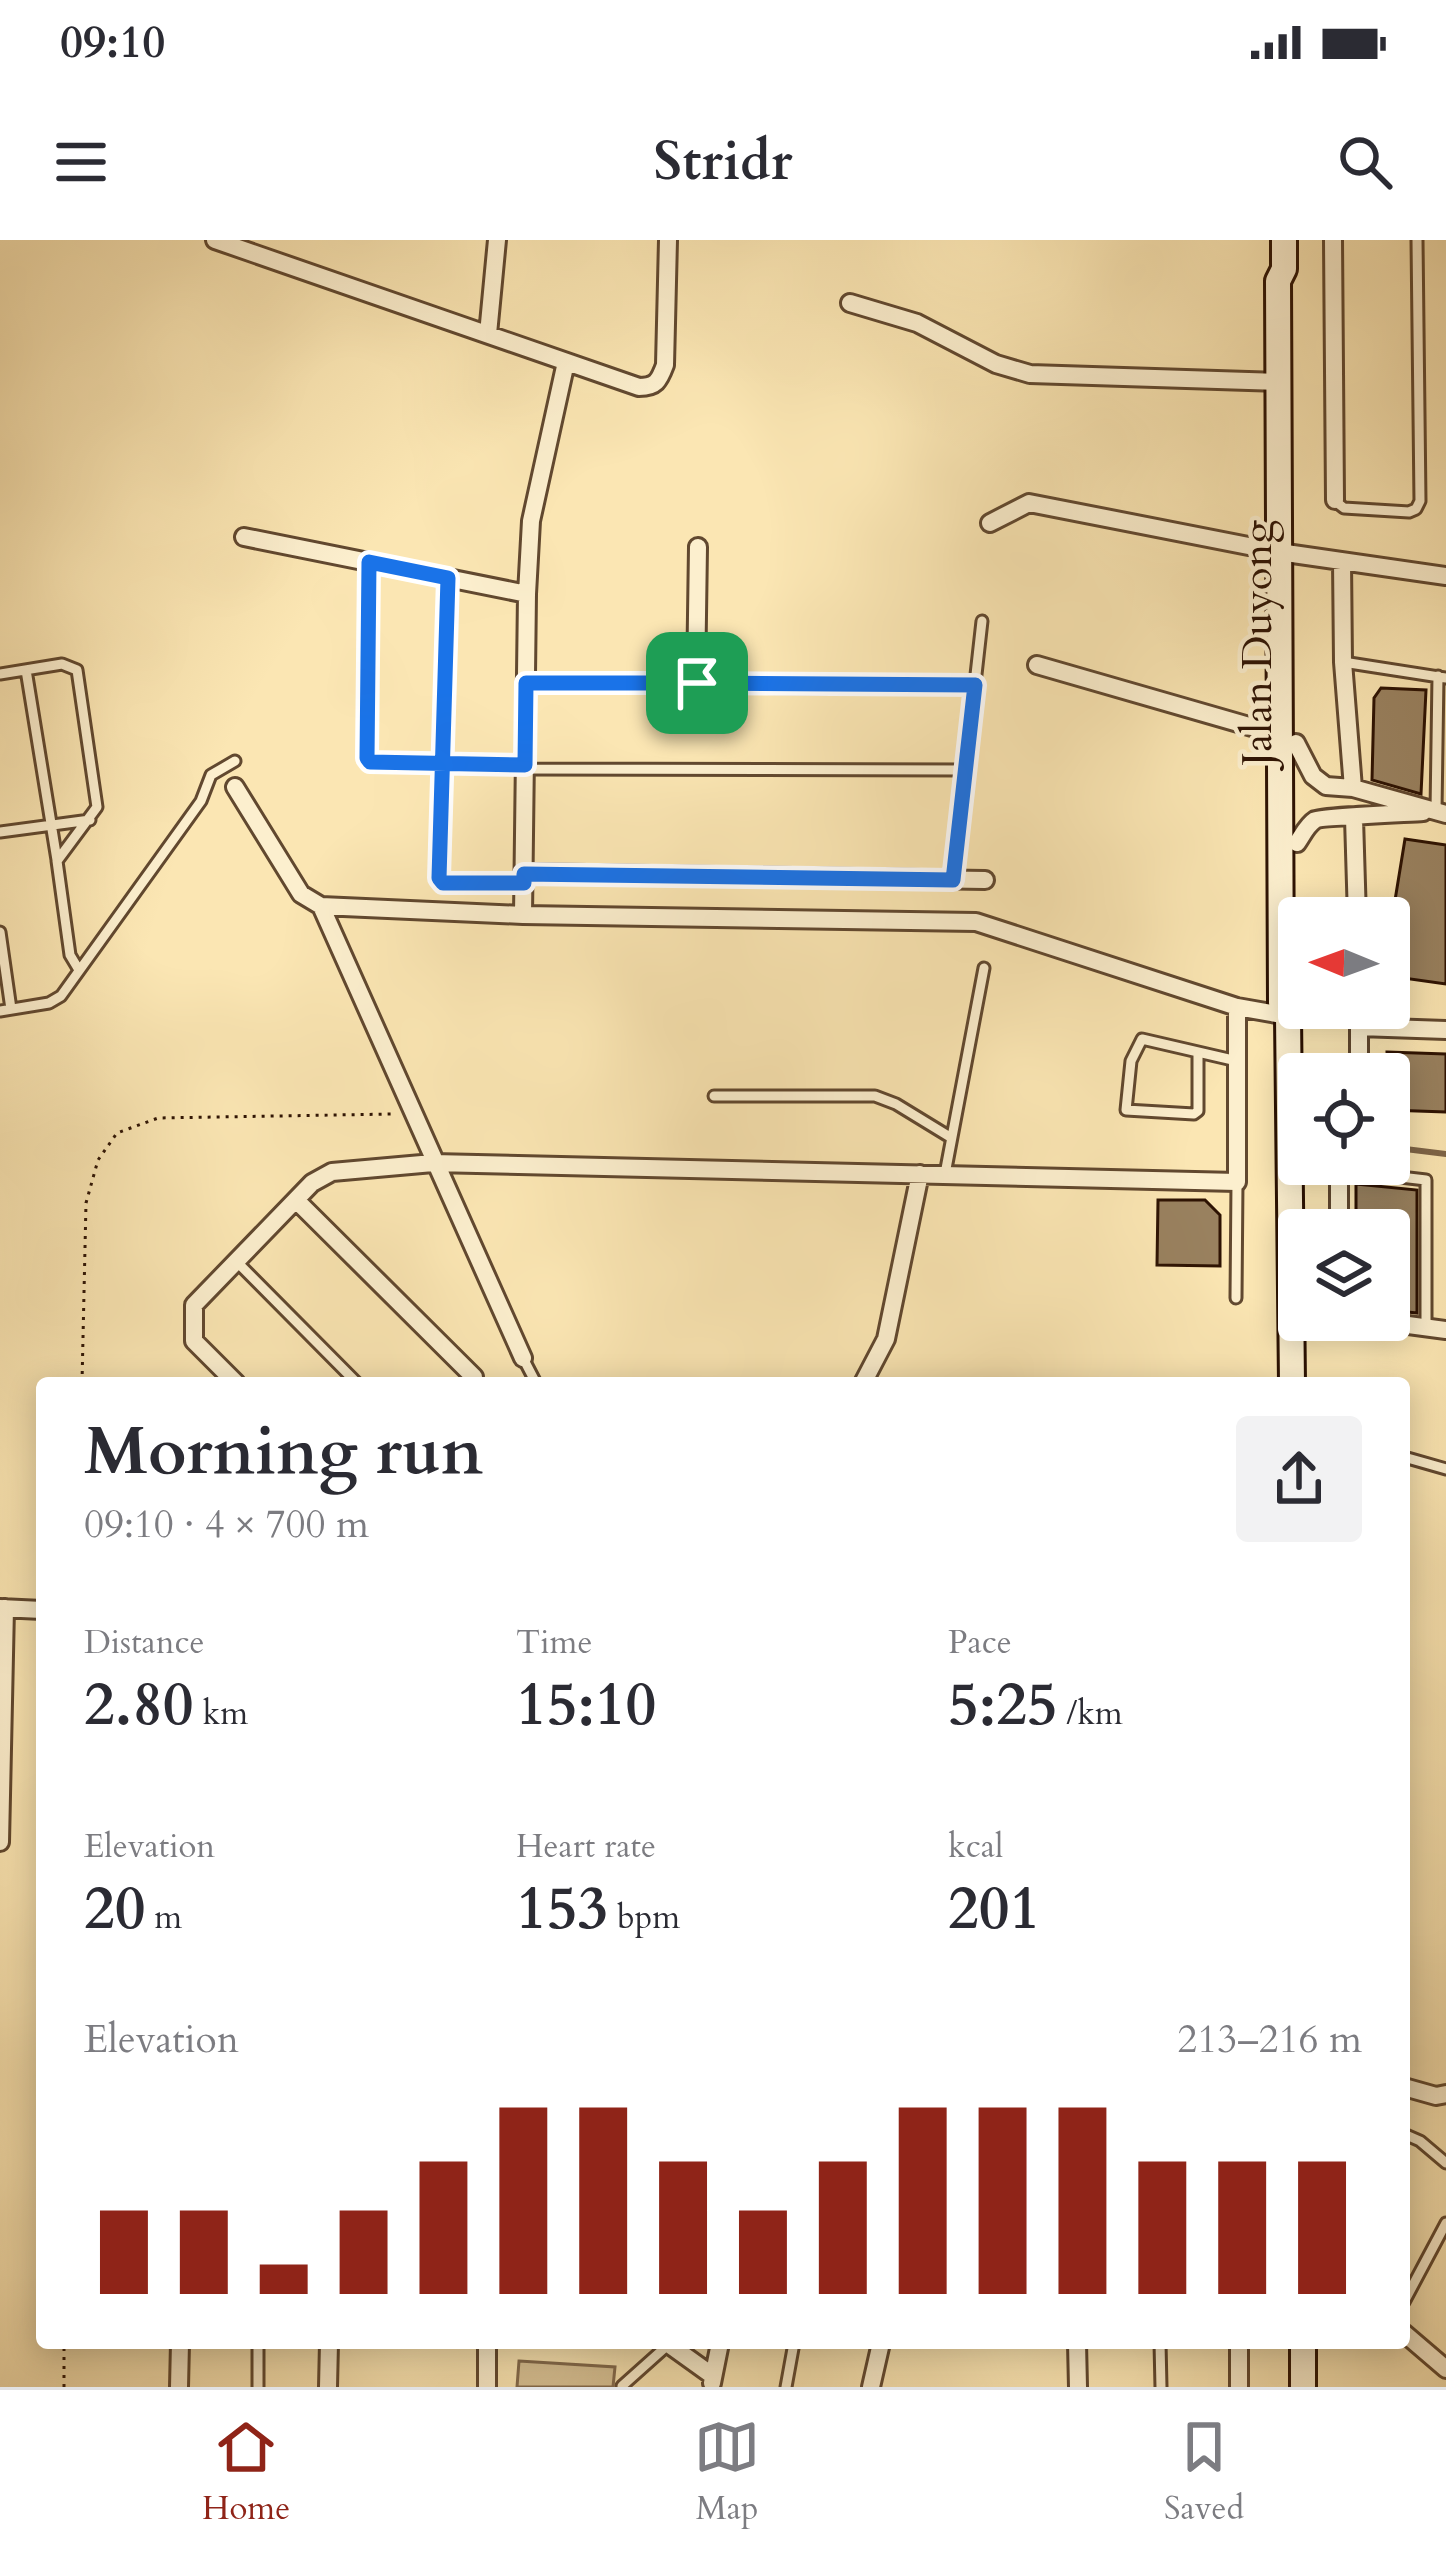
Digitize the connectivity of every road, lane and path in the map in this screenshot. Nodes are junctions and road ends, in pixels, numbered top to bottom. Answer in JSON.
{"nodes":[{"id":1,"x":215,"y":240,"type":"edge"},
{"id":2,"x":497,"y":240,"type":"edge"},
{"id":3,"x":668,"y":240,"type":"edge"},
{"id":4,"x":1284,"y":240,"type":"edge"},
{"id":5,"x":1333,"y":240,"type":"edge"},
{"id":6,"x":1417,"y":240,"type":"edge"},
{"id":7,"x":1284,"y":269,"type":"junction"},
{"id":8,"x":850,"y":303,"type":"dead end"},
{"id":9,"x":488,"y":334,"type":"junction"},
{"id":10,"x":566,"y":362,"type":"junction"},
{"id":11,"x":1278,"y":382,"type":"junction"},
{"id":12,"x":1335,"y":500,"type":"joint"},
{"id":13,"x":990,"y":523,"type":"dead end"},
{"id":14,"x":244,"y":536,"type":"dead end"},
{"id":15,"x":698,"y":547,"type":"dead end"},
{"id":16,"x":1287,"y":553,"type":"junction"},
{"id":17,"x":1342,"y":561,"type":"junction"},
{"id":18,"x":369,"y":562,"type":"junction"},
{"id":19,"x":1446,"y":576,"type":"edge"},
{"id":20,"x":448,"y":578,"type":"junction"},
{"id":21,"x":526,"y":594,"type":"junction"},
{"id":22,"x":982,"y":621,"type":"dead end"},
{"id":23,"x":1343,"y":662,"type":"junction"},
{"id":24,"x":1037,"y":665,"type":"dead end"},
{"id":25,"x":26,"y":670,"type":"junction"},
{"id":26,"x":0,"y":674,"type":"edge"},
{"id":27,"x":1442,"y":677,"type":"edge"},
{"id":28,"x":526,"y":683,"type":"junction"},
{"id":29,"x":697,"y":683,"type":"junction"},
{"id":30,"x":975,"y":685,"type":"junction"},
{"id":31,"x":1288,"y":739,"type":"junction"},
{"id":32,"x":367,"y":758,"type":"joint"},
{"id":33,"x":235,"y":761,"type":"dead end"},
{"id":34,"x":442,"y":763,"type":"junction"},
{"id":35,"x":525,"y":767,"type":"junction"},
{"id":36,"x":965,"y":770,"type":"junction"},
{"id":37,"x":235,"y":788,"type":"dead end"},
{"id":38,"x":1353,"y":788,"type":"junction"},
{"id":39,"x":1441,"y":812,"type":"edge"},
{"id":40,"x":1354,"y":818,"type":"junction"},
{"id":41,"x":90,"y":820,"type":"junction"},
{"id":42,"x":51,"y":825,"type":"junction"},
{"id":43,"x":0,"y":832,"type":"edge"},
{"id":44,"x":1297,"y":843,"type":"junction"},
{"id":45,"x":57,"y":861,"type":"junction"},
{"id":46,"x":524,"y":878,"type":"junction"},
{"id":47,"x":953,"y":880,"type":"junction"},
{"id":48,"x":985,"y":880,"type":"dead end"},
{"id":49,"x":1284,"y":897,"type":"edge"},
{"id":50,"x":1297,"y":897,"type":"edge"},
{"id":51,"x":1356,"y":897,"type":"edge"},
{"id":52,"x":321,"y":906,"type":"junction"},
{"id":53,"x":524,"y":915,"type":"junction"},
{"id":54,"x":0,"y":932,"type":"edge"},
{"id":55,"x":983,"y":968,"type":"dead end"},
{"id":56,"x":79,"y":970,"type":"junction"},
{"id":57,"x":1238,"y":1007,"type":"junction"},
{"id":58,"x":6,"y":1010,"type":"edge"},
{"id":59,"x":1278,"y":1014,"type":"edge"},
{"id":60,"x":1288,"y":1029,"type":"edge"},
{"id":61,"x":1403,"y":1029,"type":"edge"},
{"id":62,"x":1446,"y":1030,"type":"edge"},
{"id":63,"x":1198,"y":1053,"type":"junction"},
{"id":64,"x":1237,"y":1061,"type":"junction"},
{"id":65,"x":714,"y":1096,"type":"dead end"},
{"id":66,"x":413,"y":1118,"type":"junction"},
{"id":67,"x":950,"y":1137,"type":"junction"},
{"id":68,"x":430,"y":1156,"type":"junction"},
{"id":69,"x":920,"y":1174,"type":"junction"},
{"id":70,"x":945,"y":1174,"type":"junction"},
{"id":71,"x":1410,"y":1178,"type":"edge"},
{"id":72,"x":1237,"y":1182,"type":"junction"},
{"id":73,"x":296,"y":1200,"type":"junction"},
{"id":74,"x":1293,"y":1209,"type":"edge"},
{"id":75,"x":236,"y":1261,"type":"junction"},
{"id":76,"x":1236,"y":1298,"type":"dead end"},
{"id":77,"x":1410,"y":1326,"type":"edge"},
{"id":78,"x":1426,"y":1328,"type":"junction"},
{"id":79,"x":1446,"y":1330,"type":"edge"},
{"id":80,"x":1294,"y":1341,"type":"edge"},
{"id":81,"x":523,"y":1358,"type":"joint"},
{"id":82,"x":82,"y":1377,"type":"edge"},
{"id":83,"x":230,"y":1377,"type":"edge"},
{"id":84,"x":351,"y":1377,"type":"edge"},
{"id":85,"x":470,"y":1377,"type":"edge"},
{"id":86,"x":533,"y":1377,"type":"edge"},
{"id":87,"x":866,"y":1377,"type":"edge"},
{"id":88,"x":1292,"y":1377,"type":"edge"},
{"id":89,"x":1410,"y":1459,"type":"edge"},
{"id":90,"x":1446,"y":1469,"type":"edge"},
{"id":91,"x":3,"y":1608,"type":"edge"},
{"id":92,"x":36,"y":1610,"type":"edge"},
{"id":93,"x":2,"y":1692,"type":"edge"},
{"id":94,"x":1,"y":1756,"type":"edge"},
{"id":95,"x":0,"y":1842,"type":"edge"},
{"id":96,"x":1410,"y":2089,"type":"edge"},
{"id":97,"x":1446,"y":2094,"type":"edge"},
{"id":98,"x":1410,"y":2137,"type":"edge"},
{"id":99,"x":1446,"y":2163,"type":"edge"},
{"id":100,"x":1446,"y":2223,"type":"edge"},
{"id":101,"x":1410,"y":2291,"type":"edge"},
{"id":102,"x":1410,"y":2338,"type":"edge"},
{"id":103,"x":64,"y":2349,"type":"edge"},
{"id":104,"x":180,"y":2349,"type":"edge"},
{"id":105,"x":258,"y":2349,"type":"edge"},
{"id":106,"x":329,"y":2349,"type":"edge"},
{"id":107,"x":487,"y":2349,"type":"edge"},
{"id":108,"x":663,"y":2349,"type":"edge"},
{"id":109,"x":674,"y":2349,"type":"edge"},
{"id":110,"x":719,"y":2349,"type":"edge"},
{"id":111,"x":793,"y":2349,"type":"edge"},
{"id":112,"x":880,"y":2349,"type":"edge"},
{"id":113,"x":1077,"y":2349,"type":"edge"},
{"id":114,"x":1160,"y":2349,"type":"edge"},
{"id":115,"x":1239,"y":2349,"type":"edge"},
{"id":116,"x":1303,"y":2349,"type":"edge"},
{"id":117,"x":1446,"y":2369,"type":"edge"},
{"id":118,"x":712,"y":2382,"type":"edge"},
{"id":119,"x":622,"y":2386,"type":"edge"},
{"id":120,"x":64,"y":2387,"type":"edge"},
{"id":121,"x":179,"y":2387,"type":"edge"},
{"id":122,"x":258,"y":2387,"type":"edge"},
{"id":123,"x":328,"y":2387,"type":"edge"},
{"id":124,"x":487,"y":2387,"type":"edge"},
{"id":125,"x":786,"y":2387,"type":"edge"},
{"id":126,"x":871,"y":2387,"type":"edge"},
{"id":127,"x":1078,"y":2387,"type":"edge"},
{"id":128,"x":1161,"y":2387,"type":"edge"},
{"id":129,"x":1240,"y":2387,"type":"edge"},
{"id":130,"x":1303,"y":2387,"type":"edge"}],
"edges":[{"from":1,"to":9,"type":"street"},
{"from":2,"to":9,"type":"street"},
{"from":3,"to":10,"type":"street"},
{"from":4,"to":7,"type":"main road","name":"Jalan Duyong"},
{"from":5,"to":12,"type":"street"},
{"from":6,"to":12,"type":"lane"},
{"from":7,"to":11,"type":"main road","name":"Jalan Duyong"},
{"from":7,"to":16,"type":"main road","name":"Jalan Duyong"},
{"from":8,"to":11,"type":"street"},
{"from":9,"to":10,"type":"street"},
{"from":10,"to":21,"type":"street"},
{"from":11,"to":16,"type":"main road","name":"Jalan Duyong"},
{"from":13,"to":16,"type":"street"},
{"from":14,"to":18,"type":"street"},
{"from":15,"to":29,"type":"street"},
{"from":16,"to":17,"type":"street"},
{"from":16,"to":31,"type":"main road","name":"Jalan Duyong"},
{"from":17,"to":19,"type":"street"},
{"from":17,"to":23,"type":"street"},
{"from":18,"to":20,"type":"street"},
{"from":18,"to":32,"type":"street"},
{"from":20,"to":21,"type":"street"},
{"from":20,"to":34,"type":"lane"},
{"from":21,"to":28,"type":"street"},
{"from":22,"to":30,"type":"lane"},
{"from":23,"to":27,"type":"lane"},
{"from":23,"to":38,"type":"street"},
{"from":24,"to":31,"type":"street"},
{"from":25,"to":26,"type":"lane"},
{"from":25,"to":41,"type":"lane"},
{"from":25,"to":42,"type":"lane"},
{"from":27,"to":39,"type":"lane"},
{"from":28,"to":29,"type":"street"},
{"from":28,"to":35,"type":"street"},
{"from":29,"to":30,"type":"street"},
{"from":30,"to":36,"type":"lane"},
{"from":31,"to":38,"type":"street"},
{"from":31,"to":44,"type":"main road","name":"Jalan Duyong"},
{"from":31,"to":49,"type":"main road","name":"Jalan Duyong"},
{"from":32,"to":34,"type":"lane"},
{"from":33,"to":56,"type":"lane"},
{"from":34,"to":35,"type":"lane"},
{"from":34,"to":46,"type":"lane"},
{"from":35,"to":36,"type":"lane"},
{"from":35,"to":46,"type":"street"},
{"from":36,"to":47,"type":"lane"},
{"from":37,"to":52,"type":"street"},
{"from":38,"to":39,"type":"street"},
{"from":39,"to":40,"type":"street"},
{"from":40,"to":44,"type":"street"},
{"from":40,"to":51,"type":"street"},
{"from":41,"to":42,"type":"lane"},
{"from":41,"to":45,"type":"lane"},
{"from":42,"to":43,"type":"lane"},
{"from":42,"to":45,"type":"lane"},
{"from":44,"to":50,"type":"main road","name":"Jalan Duyong"},
{"from":45,"to":56,"type":"lane"},
{"from":46,"to":47,"type":"street"},
{"from":46,"to":53,"type":"street"},
{"from":47,"to":48,"type":"street"},
{"from":52,"to":53,"type":"street"},
{"from":52,"to":66,"type":"street"},
{"from":53,"to":57,"type":"street"},
{"from":54,"to":58,"type":"lane"},
{"from":55,"to":67,"type":"lane"},
{"from":56,"to":58,"type":"lane"},
{"from":57,"to":59,"type":"street"},
{"from":57,"to":64,"type":"street"},
{"from":60,"to":74,"type":"main road","name":"Jalan Duyong"},
{"from":61,"to":62,"type":"street"},
{"from":63,"to":63,"type":"lane"},
{"from":63,"to":64,"type":"lane"},
{"from":64,"to":72,"type":"street"},
{"from":65,"to":67,"type":"lane"},
{"from":66,"to":68,"type":"street"},
{"from":66,"to":82,"type":"path"},
{"from":67,"to":70,"type":"lane"},
{"from":68,"to":69,"type":"street"},
{"from":68,"to":73,"type":"street"},
{"from":68,"to":81,"type":"street"},
{"from":69,"to":70,"type":"street"},
{"from":69,"to":87,"type":"street"},
{"from":70,"to":72,"type":"street"},
{"from":71,"to":78,"type":"lane"},
{"from":72,"to":76,"type":"lane"},
{"from":73,"to":75,"type":"street"},
{"from":73,"to":85,"type":"street"},
{"from":75,"to":83,"type":"street"},
{"from":75,"to":84,"type":"lane"},
{"from":77,"to":78,"type":"street"},
{"from":78,"to":79,"type":"street"},
{"from":80,"to":88,"type":"main road","name":"Jalan Duyong"},
{"from":81,"to":86,"type":"lane"},
{"from":89,"to":90,"type":"lane"},
{"from":91,"to":92,"type":"street"},
{"from":91,"to":93,"type":"street"},
{"from":93,"to":94,"type":"street"},
{"from":94,"to":95,"type":"street"},
{"from":96,"to":97,"type":"street"},
{"from":98,"to":99,"type":"lane"},
{"from":100,"to":101,"type":"lane"},
{"from":102,"to":117,"type":"street"},
{"from":103,"to":120,"type":"path"},
{"from":104,"to":121,"type":"street"},
{"from":105,"to":122,"type":"lane"},
{"from":106,"to":123,"type":"street"},
{"from":107,"to":124,"type":"street"},
{"from":108,"to":119,"type":"lane"},
{"from":109,"to":118,"type":"street"},
{"from":110,"to":118,"type":"street"},
{"from":111,"to":125,"type":"lane"},
{"from":112,"to":126,"type":"street"},
{"from":113,"to":127,"type":"street"},
{"from":114,"to":128,"type":"lane"},
{"from":115,"to":129,"type":"street"},
{"from":116,"to":130,"type":"main road"}]}
